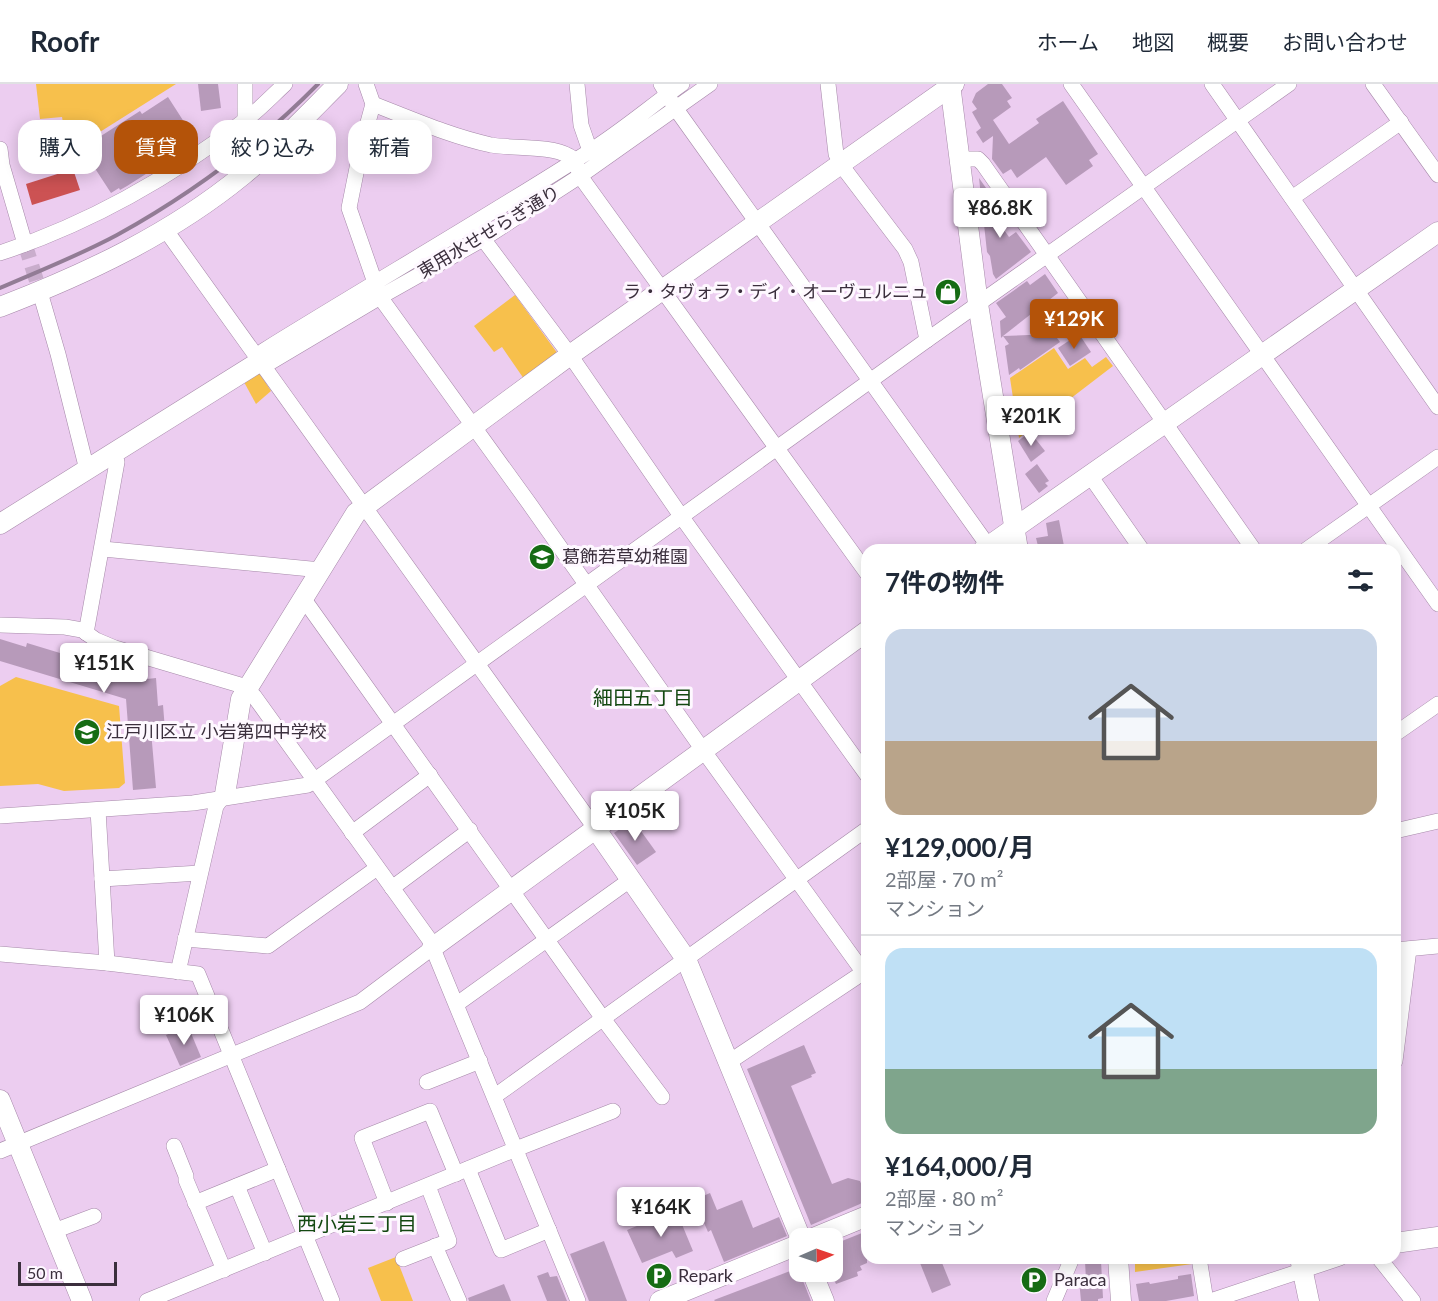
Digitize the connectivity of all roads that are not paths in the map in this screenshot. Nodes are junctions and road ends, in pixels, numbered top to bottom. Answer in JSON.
{"nodes":[{"id":1,"x":245,"y":84,"type":"edge"},
{"id":2,"x":285,"y":84,"type":"edge"},
{"id":3,"x":338,"y":84,"type":"edge"},
{"id":4,"x":366,"y":84,"type":"edge"},
{"id":5,"x":577,"y":84,"type":"edge"},
{"id":6,"x":682,"y":84,"type":"edge"},
{"id":7,"x":710,"y":84,"type":"edge"},
{"id":8,"x":828,"y":84,"type":"edge"},
{"id":9,"x":1071,"y":84,"type":"edge"},
{"id":10,"x":1212,"y":84,"type":"edge"},
{"id":11,"x":1289,"y":84,"type":"edge"},
{"id":12,"x":1373,"y":84,"type":"edge"},
{"id":13,"x":951,"y":85,"type":"edge"},
{"id":14,"x":665,"y":89,"type":"edge"},
{"id":15,"x":373,"y":104,"type":"junction"},
{"id":16,"x":676,"y":109,"type":"junction"},
{"id":17,"x":245,"y":120,"type":"joint"},
{"id":18,"x":1238,"y":120,"type":"junction"},
{"id":19,"x":1401,"y":123,"type":"junction"},
{"id":20,"x":210,"y":144,"type":"edge"},
{"id":21,"x":0,"y":149,"type":"edge"},
{"id":22,"x":590,"y":151,"type":"junction"},
{"id":23,"x":959,"y":159,"type":"junction"},
{"id":24,"x":574,"y":160,"type":"junction"},
{"id":25,"x":841,"y":164,"type":"junction"},
{"id":26,"x":1,"y":165,"type":"edge"},
{"id":27,"x":580,"y":176,"type":"junction"},
{"id":28,"x":1438,"y":176,"type":"edge"},
{"id":29,"x":1144,"y":187,"type":"junction"},
{"id":30,"x":1292,"y":198,"type":"junction"},
{"id":31,"x":758,"y":222,"type":"junction"},
{"id":32,"x":473,"y":225,"type":"junction"},
{"id":33,"x":165,"y":229,"type":"junction"},
{"id":34,"x":1438,"y":232,"type":"edge"},
{"id":35,"x":483,"y":239,"type":"junction"},
{"id":36,"x":25,"y":244,"type":"junction"},
{"id":37,"x":0,"y":253,"type":"edge"},
{"id":38,"x":1048,"y":256,"type":"junction"},
{"id":39,"x":375,"y":281,"type":"junction"},
{"id":40,"x":663,"y":290,"type":"junction"},
{"id":41,"x":1356,"y":290,"type":"junction"},
{"id":42,"x":40,"y":292,"type":"junction"},
{"id":43,"x":380,"y":297,"type":"junction"},
{"id":44,"x":978,"y":304,"type":"junction"},
{"id":45,"x":0,"y":307,"type":"edge"},
{"id":46,"x":927,"y":340,"type":"junction"},
{"id":47,"x":1263,"y":354,"type":"junction"},
{"id":48,"x":570,"y":355,"type":"junction"},
{"id":49,"x":259,"y":362,"type":"junction"},
{"id":50,"x":871,"y":382,"type":"junction"},
{"id":51,"x":1438,"y":407,"type":"edge"},
{"id":52,"x":1166,"y":425,"type":"junction"},
{"id":53,"x":473,"y":426,"type":"junction"},
{"id":54,"x":777,"y":449,"type":"junction"},
{"id":55,"x":114,"y":453,"type":"junction"},
{"id":56,"x":1438,"y":457,"type":"edge"},
{"id":57,"x":87,"y":470,"type":"junction"},
{"id":58,"x":1091,"y":477,"type":"junction"},
{"id":59,"x":363,"y":506,"type":"junction"},
{"id":60,"x":1368,"y":506,"type":"junction"},
{"id":61,"x":681,"y":516,"type":"junction"},
{"id":62,"x":0,"y":524,"type":"edge"},
{"id":63,"x":1013,"y":530,"type":"junction"},
{"id":64,"x":983,"y":544,"type":"edge"},
{"id":65,"x":993,"y":544,"type":"edge"},
{"id":66,"x":1016,"y":544,"type":"edge"},
{"id":67,"x":1138,"y":544,"type":"edge"},
{"id":68,"x":1250,"y":544,"type":"edge"},
{"id":69,"x":1314,"y":544,"type":"edge"},
{"id":70,"x":1395,"y":544,"type":"edge"},
{"id":71,"x":103,"y":549,"type":"junction"},
{"id":72,"x":1401,"y":552,"type":"edge"},
{"id":73,"x":861,"y":565,"type":"edge"},
{"id":74,"x":321,"y":570,"type":"junction"},
{"id":75,"x":588,"y":585,"type":"junction"},
{"id":76,"x":303,"y":598,"type":"junction"},
{"id":77,"x":1438,"y":604,"type":"edge"},
{"id":78,"x":0,"y":625,"type":"edge"},
{"id":79,"x":86,"y":633,"type":"junction"},
{"id":80,"x":861,"y":635,"type":"edge"},
{"id":81,"x":477,"y":663,"type":"junction"},
{"id":82,"x":800,"y":681,"type":"junction"},
{"id":83,"x":247,"y":689,"type":"junction"},
{"id":84,"x":1438,"y":704,"type":"edge"},
{"id":85,"x":393,"y":724,"type":"junction"},
{"id":86,"x":1401,"y":730,"type":"edge"},
{"id":87,"x":703,"y":750,"type":"junction"},
{"id":88,"x":861,"y":767,"type":"edge"},
{"id":89,"x":430,"y":775,"type":"junction"},
{"id":90,"x":314,"y":781,"type":"junction"},
{"id":91,"x":223,"y":797,"type":"junction"},
{"id":92,"x":98,"y":810,"type":"junction"},
{"id":93,"x":0,"y":816,"type":"edge"},
{"id":94,"x":1438,"y":821,"type":"edge"},
{"id":95,"x":595,"y":828,"type":"junction"},
{"id":96,"x":470,"y":830,"type":"junction"},
{"id":97,"x":1401,"y":830,"type":"edge"},
{"id":98,"x":352,"y":833,"type":"junction"},
{"id":99,"x":861,"y":833,"type":"edge"},
{"id":100,"x":377,"y":868,"type":"junction"},
{"id":101,"x":200,"y":873,"type":"junction"},
{"id":102,"x":102,"y":879,"type":"junction"},
{"id":103,"x":630,"y":880,"type":"junction"},
{"id":104,"x":798,"y":880,"type":"junction"},
{"id":105,"x":392,"y":888,"type":"junction"},
{"id":106,"x":513,"y":890,"type":"junction"},
{"id":107,"x":185,"y":939,"type":"junction"},
{"id":108,"x":548,"y":939,"type":"junction"},
{"id":109,"x":1438,"y":946,"type":"edge"},
{"id":110,"x":432,"y":948,"type":"junction"},
{"id":111,"x":1402,"y":950,"type":"edge"},
{"id":112,"x":0,"y":954,"type":"edge"},
{"id":113,"x":686,"y":959,"type":"junction"},
{"id":114,"x":107,"y":963,"type":"junction"},
{"id":115,"x":861,"y":966,"type":"edge"},
{"id":116,"x":1401,"y":966,"type":"edge"},
{"id":117,"x":178,"y":972,"type":"junction"},
{"id":118,"x":861,"y":976,"type":"edge"},
{"id":119,"x":457,"y":1004,"type":"junction"},
{"id":120,"x":604,"y":1020,"type":"junction"},
{"id":121,"x":231,"y":1056,"type":"junction"},
{"id":122,"x":480,"y":1061,"type":"junction"},
{"id":123,"x":729,"y":1062,"type":"junction"},
{"id":124,"x":427,"y":1082,"type":"dead end"},
{"id":125,"x":495,"y":1096,"type":"junction"},
{"id":126,"x":662,"y":1097,"type":"dead end"},
{"id":127,"x":0,"y":1100,"type":"edge"},
{"id":128,"x":613,"y":1111,"type":"dead end"},
{"id":129,"x":18,"y":1144,"type":"junction"},
{"id":130,"x":174,"y":1146,"type":"dead end"},
{"id":131,"x":516,"y":1149,"type":"junction"},
{"id":132,"x":0,"y":1151,"type":"edge"},
{"id":133,"x":278,"y":1169,"type":"junction"},
{"id":134,"x":462,"y":1171,"type":"junction"},
{"id":135,"x":237,"y":1186,"type":"junction"},
{"id":136,"x":428,"y":1186,"type":"junction"},
{"id":137,"x":195,"y":1203,"type":"junction"},
{"id":138,"x":387,"y":1203,"type":"junction"},
{"id":139,"x":94,"y":1216,"type":"dead end"},
{"id":140,"x":861,"y":1218,"type":"edge"},
{"id":141,"x":797,"y":1228,"type":"edge"},
{"id":142,"x":838,"y":1228,"type":"edge"},
{"id":143,"x":549,"y":1230,"type":"junction"},
{"id":144,"x":54,"y":1232,"type":"junction"},
{"id":145,"x":306,"y":1236,"type":"junction"},
{"id":146,"x":1438,"y":1237,"type":"edge"},
{"id":147,"x":1401,"y":1242,"type":"edge"},
{"id":148,"x":435,"y":1246,"type":"junction"},
{"id":149,"x":789,"y":1248,"type":"edge"},
{"id":150,"x":264,"y":1253,"type":"junction"},
{"id":151,"x":404,"y":1259,"type":"dead end"},
{"id":152,"x":1069,"y":1264,"type":"edge"},
{"id":153,"x":1118,"y":1264,"type":"edge"},
{"id":154,"x":1200,"y":1264,"type":"edge"},
{"id":155,"x":1384,"y":1264,"type":"edge"},
{"id":156,"x":1302,"y":1265,"type":"edge"},
{"id":157,"x":224,"y":1270,"type":"junction"},
{"id":158,"x":816,"y":1282,"type":"edge"},
{"id":159,"x":82,"y":1301,"type":"edge"},
{"id":160,"x":147,"y":1301,"type":"edge"},
{"id":161,"x":332,"y":1301,"type":"edge"},
{"id":162,"x":459,"y":1301,"type":"edge"},
{"id":163,"x":578,"y":1301,"type":"edge"},
{"id":164,"x":660,"y":1301,"type":"edge"},
{"id":165,"x":824,"y":1301,"type":"edge"},
{"id":166,"x":1054,"y":1301,"type":"edge"},
{"id":167,"x":1121,"y":1301,"type":"edge"},
{"id":168,"x":1208,"y":1301,"type":"edge"},
{"id":169,"x":1309,"y":1301,"type":"edge"},
{"id":170,"x":1413,"y":1301,"type":"edge"}],
"edges":[{"from":1,"to":17,"type":"street"},
{"from":2,"to":17,"type":"street"},
{"from":3,"to":33,"type":"street"},
{"from":4,"to":15,"type":"street"},
{"from":5,"to":22,"type":"street"},
{"from":6,"to":14,"type":"street"},
{"from":7,"to":16,"type":"street","name":"東用水せせらぎ通り"},
{"from":8,"to":25,"type":"street"},
{"from":9,"to":29,"type":"street"},
{"from":10,"to":18,"type":"street"},
{"from":11,"to":18,"type":"street"},
{"from":12,"to":19,"type":"street"},
{"from":13,"to":23,"type":"street"},
{"from":13,"to":25,"type":"street"},
{"from":14,"to":16,"type":"street"},
{"from":14,"to":22,"type":"street"},
{"from":15,"to":24,"type":"street"},
{"from":15,"to":39,"type":"street"},
{"from":16,"to":27,"type":"street","name":"東用水せせらぎ通り"},
{"from":16,"to":31,"type":"street"},
{"from":18,"to":29,"type":"street"},
{"from":18,"to":30,"type":"street"},
{"from":19,"to":28,"type":"street"},
{"from":19,"to":30,"type":"street"},
{"from":20,"to":36,"type":"street"},
{"from":21,"to":26,"type":"street"},
{"from":22,"to":24,"type":"street"},
{"from":23,"to":38,"type":"street"},
{"from":23,"to":44,"type":"street"},
{"from":24,"to":27,"type":"street"},
{"from":24,"to":32,"type":"street"},
{"from":25,"to":31,"type":"street"},
{"from":25,"to":46,"type":"street"},
{"from":26,"to":36,"type":"street"},
{"from":27,"to":35,"type":"street","name":"東用水せせらぎ通り"},
{"from":27,"to":40,"type":"street"},
{"from":29,"to":38,"type":"street"},
{"from":29,"to":47,"type":"street"},
{"from":30,"to":41,"type":"street"},
{"from":31,"to":40,"type":"street"},
{"from":31,"to":50,"type":"street"},
{"from":32,"to":35,"type":"street"},
{"from":32,"to":39,"type":"street"},
{"from":33,"to":42,"type":"street"},
{"from":33,"to":49,"type":"street"},
{"from":34,"to":41,"type":"street"},
{"from":35,"to":43,"type":"street","name":"東用水せせらぎ通り"},
{"from":35,"to":48,"type":"street"},
{"from":36,"to":37,"type":"street"},
{"from":38,"to":44,"type":"street"},
{"from":38,"to":52,"type":"street"},
{"from":39,"to":43,"type":"street"},
{"from":39,"to":49,"type":"street"},
{"from":40,"to":48,"type":"street"},
{"from":40,"to":54,"type":"street"},
{"from":41,"to":47,"type":"street"},
{"from":41,"to":51,"type":"street"},
{"from":42,"to":45,"type":"street"},
{"from":42,"to":57,"type":"street"},
{"from":43,"to":49,"type":"street","name":"東用水せせらぎ通り"},
{"from":43,"to":53,"type":"street"},
{"from":44,"to":46,"type":"street"},
{"from":44,"to":63,"type":"street"},
{"from":46,"to":50,"type":"street"},
{"from":47,"to":52,"type":"street"},
{"from":47,"to":60,"type":"street"},
{"from":48,"to":53,"type":"street"},
{"from":48,"to":61,"type":"street"},
{"from":49,"to":55,"type":"street"},
{"from":49,"to":59,"type":"street"},
{"from":50,"to":54,"type":"street"},
{"from":50,"to":64,"type":"street"},
{"from":52,"to":58,"type":"street"},
{"from":52,"to":68,"type":"street"},
{"from":53,"to":59,"type":"street"},
{"from":53,"to":75,"type":"street"},
{"from":54,"to":61,"type":"street"},
{"from":54,"to":73,"type":"street"},
{"from":55,"to":57,"type":"street"},
{"from":55,"to":71,"type":"street"},
{"from":56,"to":60,"type":"street"},
{"from":57,"to":62,"type":"street"},
{"from":58,"to":63,"type":"street"},
{"from":58,"to":67,"type":"street"},
{"from":59,"to":74,"type":"street"},
{"from":59,"to":81,"type":"street"},
{"from":60,"to":69,"type":"street"},
{"from":60,"to":70,"type":"street"},
{"from":61,"to":75,"type":"street"},
{"from":61,"to":82,"type":"street"},
{"from":63,"to":65,"type":"street"},
{"from":63,"to":66,"type":"street"},
{"from":71,"to":74,"type":"street"},
{"from":71,"to":79,"type":"street"},
{"from":72,"to":77,"type":"street"},
{"from":74,"to":76,"type":"street"},
{"from":75,"to":81,"type":"street"},
{"from":75,"to":87,"type":"street"},
{"from":76,"to":83,"type":"street"},
{"from":76,"to":85,"type":"street"},
{"from":78,"to":79,"type":"street"},
{"from":79,"to":83,"type":"street"},
{"from":80,"to":82,"type":"street"},
{"from":81,"to":85,"type":"street"},
{"from":81,"to":95,"type":"street"},
{"from":82,"to":87,"type":"street"},
{"from":82,"to":88,"type":"street"},
{"from":83,"to":90,"type":"street"},
{"from":83,"to":91,"type":"street"},
{"from":84,"to":86,"type":"street"},
{"from":85,"to":89,"type":"street"},
{"from":85,"to":90,"type":"street"},
{"from":87,"to":95,"type":"street"},
{"from":87,"to":104,"type":"street"},
{"from":89,"to":96,"type":"street"},
{"from":89,"to":98,"type":"street"},
{"from":90,"to":91,"type":"street"},
{"from":90,"to":98,"type":"street"},
{"from":91,"to":92,"type":"street"},
{"from":91,"to":101,"type":"street"},
{"from":92,"to":93,"type":"street"},
{"from":92,"to":102,"type":"street"},
{"from":94,"to":97,"type":"street"},
{"from":95,"to":103,"type":"street"},
{"from":95,"to":106,"type":"street"},
{"from":96,"to":105,"type":"street"},
{"from":96,"to":106,"type":"street"},
{"from":98,"to":100,"type":"street"},
{"from":99,"to":104,"type":"street"},
{"from":100,"to":105,"type":"street"},
{"from":100,"to":107,"type":"street"},
{"from":101,"to":102,"type":"street"},
{"from":101,"to":107,"type":"street"},
{"from":102,"to":114,"type":"street"},
{"from":103,"to":108,"type":"street"},
{"from":103,"to":113,"type":"street"},
{"from":104,"to":113,"type":"street"},
{"from":104,"to":115,"type":"street"},
{"from":105,"to":110,"type":"street"},
{"from":106,"to":108,"type":"street"},
{"from":106,"to":110,"type":"street"},
{"from":107,"to":117,"type":"street"},
{"from":108,"to":119,"type":"street"},
{"from":108,"to":120,"type":"street"},
{"from":109,"to":111,"type":"street"},
{"from":110,"to":119,"type":"street"},
{"from":110,"to":121,"type":"street"},
{"from":111,"to":116,"type":"street"},
{"from":112,"to":114,"type":"street"},
{"from":113,"to":120,"type":"street"},
{"from":113,"to":123,"type":"street"},
{"from":114,"to":117,"type":"street"},
{"from":117,"to":121,"type":"street"},
{"from":118,"to":123,"type":"street"},
{"from":119,"to":122,"type":"street"},
{"from":120,"to":125,"type":"street"},
{"from":120,"to":126,"type":"street"},
{"from":121,"to":129,"type":"street"},
{"from":121,"to":133,"type":"street"},
{"from":122,"to":124,"type":"street"},
{"from":122,"to":125,"type":"street"},
{"from":123,"to":141,"type":"street"},
{"from":125,"to":131,"type":"street"},
{"from":127,"to":129,"type":"street"},
{"from":128,"to":131,"type":"street"},
{"from":129,"to":132,"type":"street"},
{"from":129,"to":144,"type":"street"},
{"from":130,"to":137,"type":"street"},
{"from":131,"to":134,"type":"street"},
{"from":131,"to":143,"type":"street"},
{"from":133,"to":135,"type":"street"},
{"from":133,"to":145,"type":"street"},
{"from":134,"to":136,"type":"street"},
{"from":134,"to":138,"type":"street"},
{"from":134,"to":143,"type":"street"},
{"from":135,"to":137,"type":"street"},
{"from":135,"to":150,"type":"street"},
{"from":136,"to":138,"type":"street"},
{"from":136,"to":148,"type":"street"},
{"from":137,"to":157,"type":"street"},
{"from":138,"to":145,"type":"street"},
{"from":139,"to":144,"type":"street"},
{"from":140,"to":142,"type":"street"},
{"from":143,"to":163,"type":"street"},
{"from":144,"to":159,"type":"street"},
{"from":145,"to":150,"type":"street"},
{"from":145,"to":161,"type":"street"},
{"from":146,"to":147,"type":"street"},
{"from":148,"to":151,"type":"street"},
{"from":148,"to":162,"type":"street"},
{"from":149,"to":164,"type":"street"},
{"from":150,"to":157,"type":"street"},
{"from":152,"to":166,"type":"street"},
{"from":153,"to":167,"type":"street"},
{"from":154,"to":168,"type":"street"},
{"from":155,"to":170,"type":"street"},
{"from":156,"to":168,"type":"street"},
{"from":156,"to":169,"type":"street"},
{"from":157,"to":160,"type":"street"},
{"from":158,"to":165,"type":"street"}]}
